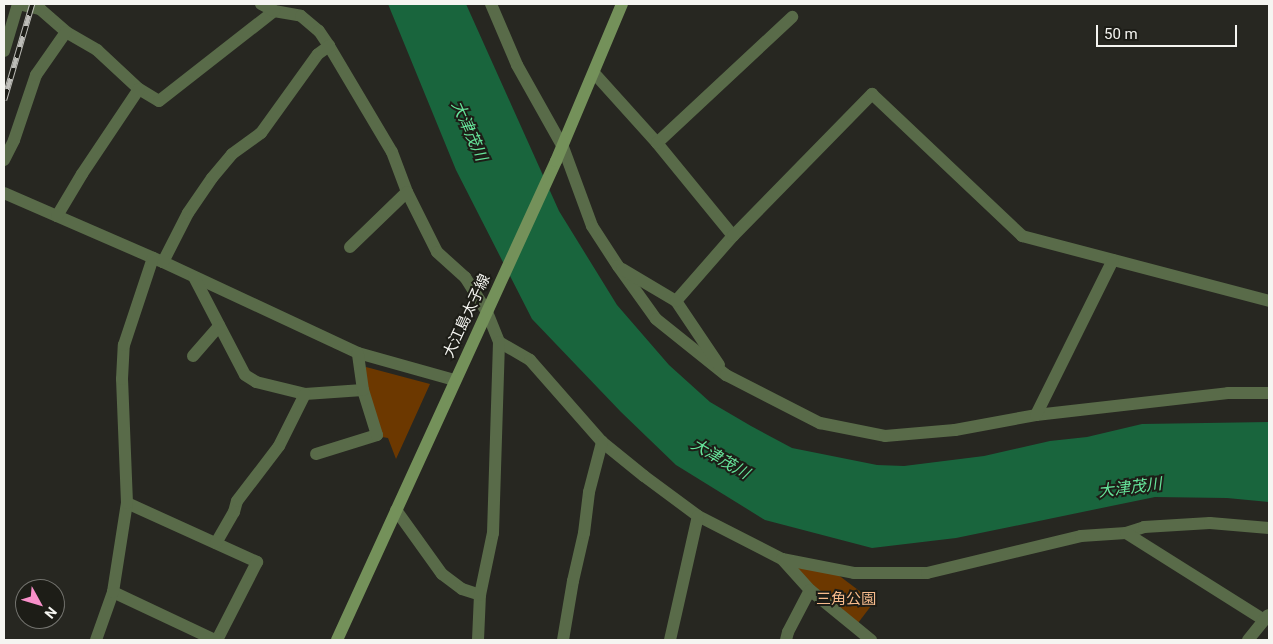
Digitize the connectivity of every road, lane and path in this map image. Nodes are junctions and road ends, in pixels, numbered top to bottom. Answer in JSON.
{"nodes":[{"id":1,"x":18,"y":4,"type":"edge"},
{"id":2,"x":261,"y":4,"type":"edge"},
{"id":3,"x":491,"y":4,"type":"edge"},
{"id":4,"x":622,"y":4,"type":"edge"},
{"id":5,"x":41,"y":7,"type":"edge"},
{"id":6,"x":274,"y":11,"type":"junction"},
{"id":7,"x":792,"y":17,"type":"dead end"},
{"id":8,"x":66,"y":32,"type":"junction"},
{"id":9,"x":329,"y":46,"type":"junction"},
{"id":10,"x":4,"y":51,"type":"edge"},
{"id":11,"x":594,"y":73,"type":"junction"},
{"id":12,"x":139,"y":89,"type":"junction"},
{"id":13,"x":657,"y":143,"type":"junction"},
{"id":14,"x":562,"y":147,"type":"junction"},
{"id":15,"x":4,"y":160,"type":"edge"},
{"id":16,"x":407,"y":192,"type":"junction"},
{"id":17,"x":4,"y":193,"type":"edge"},
{"id":18,"x":57,"y":216,"type":"junction"},
{"id":19,"x":733,"y":236,"type":"junction"},
{"id":20,"x":350,"y":247,"type":"dead end"},
{"id":21,"x":158,"y":260,"type":"junction"},
{"id":22,"x":1113,"y":260,"type":"junction"},
{"id":23,"x":618,"y":266,"type":"junction"},
{"id":24,"x":194,"y":277,"type":"junction"},
{"id":25,"x":676,"y":301,"type":"junction"},
{"id":26,"x":1269,"y":301,"type":"edge"},
{"id":27,"x":490,"y":306,"type":"junction"},
{"id":28,"x":219,"y":326,"type":"junction"},
{"id":29,"x":499,"y":342,"type":"junction"},
{"id":30,"x":358,"y":353,"type":"junction"},
{"id":31,"x":193,"y":356,"type":"dead end"},
{"id":32,"x":726,"y":375,"type":"junction"},
{"id":33,"x":455,"y":380,"type":"junction"},
{"id":34,"x":363,"y":390,"type":"junction"},
{"id":35,"x":306,"y":394,"type":"junction"},
{"id":36,"x":1269,"y":394,"type":"edge"},
{"id":37,"x":1036,"y":415,"type":"junction"},
{"id":38,"x":602,"y":442,"type":"junction"},
{"id":39,"x":316,"y":454,"type":"dead end"},
{"id":40,"x":126,"y":503,"type":"junction"},
{"id":41,"x":396,"y":510,"type":"junction"},
{"id":42,"x":698,"y":516,"type":"junction"},
{"id":43,"x":1269,"y":528,"type":"edge"},
{"id":44,"x":1126,"y":533,"type":"junction"},
{"id":45,"x":216,"y":543,"type":"junction"},
{"id":46,"x":782,"y":559,"type":"junction"},
{"id":47,"x":810,"y":590,"type":"junction"},
{"id":48,"x":113,"y":592,"type":"junction"},
{"id":49,"x":480,"y":595,"type":"junction"},
{"id":50,"x":1267,"y":616,"type":"edge"},
{"id":51,"x":96,"y":640,"type":"edge"},
{"id":52,"x":216,"y":640,"type":"edge"},
{"id":53,"x":337,"y":640,"type":"edge"},
{"id":54,"x":478,"y":640,"type":"edge"},
{"id":55,"x":563,"y":640,"type":"edge"},
{"id":56,"x":670,"y":640,"type":"edge"},
{"id":57,"x":786,"y":640,"type":"edge"},
{"id":58,"x":871,"y":640,"type":"edge"},
{"id":59,"x":1248,"y":640,"type":"edge"}],
"edges":[{"from":1,"to":5,"type":"street"},
{"from":1,"to":10,"type":"street"},
{"from":2,"to":6,"type":"street"},
{"from":3,"to":14,"type":"street"},
{"from":4,"to":11,"type":"main road","name":"大江島太子線"},
{"from":5,"to":8,"type":"street"},
{"from":6,"to":9,"type":"street"},
{"from":6,"to":12,"type":"street"},
{"from":7,"to":13,"type":"street"},
{"from":8,"to":12,"type":"street"},
{"from":8,"to":15,"type":"street"},
{"from":9,"to":16,"type":"street"},
{"from":9,"to":21,"type":"street"},
{"from":11,"to":13,"type":"street"},
{"from":11,"to":14,"type":"main road","name":"大江島太子線"},
{"from":12,"to":18,"type":"street"},
{"from":13,"to":19,"type":"street"},
{"from":14,"to":23,"type":"street"},
{"from":14,"to":27,"type":"main road","name":"大江島太子線"},
{"from":16,"to":20,"type":"street"},
{"from":16,"to":27,"type":"street"},
{"from":17,"to":18,"type":"street"},
{"from":18,"to":21,"type":"street"},
{"from":19,"to":22,"type":"street"},
{"from":19,"to":25,"type":"street"},
{"from":21,"to":24,"type":"street"},
{"from":21,"to":40,"type":"street"},
{"from":22,"to":26,"type":"street"},
{"from":22,"to":37,"type":"street"},
{"from":23,"to":25,"type":"street"},
{"from":23,"to":32,"type":"street"},
{"from":24,"to":28,"type":"street"},
{"from":24,"to":30,"type":"street"},
{"from":25,"to":32,"type":"street"},
{"from":27,"to":29,"type":"street"},
{"from":27,"to":33,"type":"main road","name":"大江島太子線"},
{"from":28,"to":31,"type":"street"},
{"from":28,"to":35,"type":"street"},
{"from":29,"to":38,"type":"street"},
{"from":29,"to":49,"type":"street"},
{"from":30,"to":33,"type":"street"},
{"from":30,"to":34,"type":"street"},
{"from":32,"to":37,"type":"street"},
{"from":33,"to":41,"type":"main road","name":"大江島太子線"},
{"from":34,"to":35,"type":"street"},
{"from":34,"to":39,"type":"street"},
{"from":35,"to":45,"type":"street"},
{"from":36,"to":37,"type":"street"},
{"from":38,"to":42,"type":"street"},
{"from":38,"to":55,"type":"street"},
{"from":40,"to":45,"type":"street"},
{"from":40,"to":48,"type":"street"},
{"from":41,"to":49,"type":"street"},
{"from":41,"to":53,"type":"main road","name":"大江島太子線"},
{"from":42,"to":46,"type":"street"},
{"from":42,"to":56,"type":"street"},
{"from":43,"to":44,"type":"street"},
{"from":44,"to":46,"type":"street"},
{"from":44,"to":50,"type":"street"},
{"from":45,"to":52,"type":"street"},
{"from":46,"to":47,"type":"street"},
{"from":47,"to":57,"type":"street"},
{"from":47,"to":58,"type":"street"},
{"from":48,"to":51,"type":"street"},
{"from":48,"to":52,"type":"street"},
{"from":49,"to":54,"type":"street"},
{"from":50,"to":59,"type":"street"}]}
